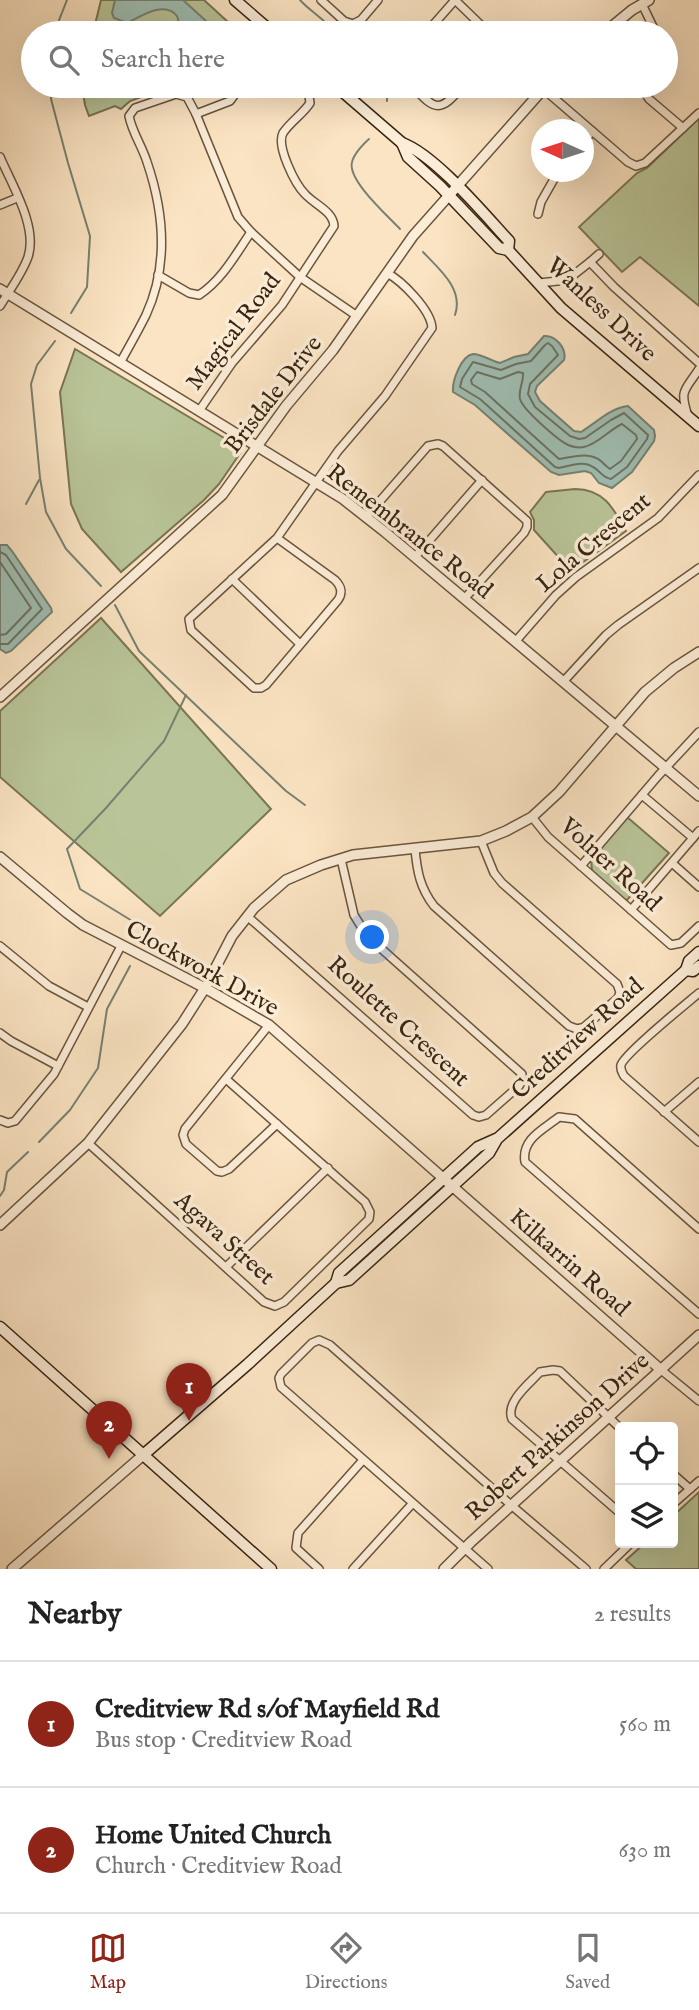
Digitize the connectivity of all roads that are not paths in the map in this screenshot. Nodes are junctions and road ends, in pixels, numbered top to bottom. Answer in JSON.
{"nodes":[{"id":1,"x":235,"y":0,"type":"edge"},
{"id":2,"x":321,"y":0,"type":"edge"},
{"id":3,"x":378,"y":0,"type":"edge"},
{"id":4,"x":455,"y":0,"type":"edge"},
{"id":5,"x":645,"y":2,"type":"edge"},
{"id":6,"x":260,"y":21,"type":"edge"},
{"id":7,"x":344,"y":21,"type":"edge"},
{"id":8,"x":359,"y":21,"type":"edge"},
{"id":9,"x":437,"y":21,"type":"edge"},
{"id":10,"x":477,"y":21,"type":"edge"},
{"id":11,"x":620,"y":21,"type":"edge"},
{"id":12,"x":652,"y":21,"type":"edge"},
{"id":13,"x":164,"y":98,"type":"edge"},
{"id":14,"x":188,"y":98,"type":"edge"},
{"id":15,"x":233,"y":98,"type":"edge"},
{"id":16,"x":308,"y":98,"type":"edge"},
{"id":17,"x":350,"y":98,"type":"edge"},
{"id":18,"x":426,"y":98,"type":"edge"},
{"id":19,"x":452,"y":98,"type":"edge"},
{"id":20,"x":533,"y":98,"type":"edge"},
{"id":21,"x":555,"y":98,"type":"edge"},
{"id":22,"x":648,"y":98,"type":"edge"},
{"id":23,"x":699,"y":113,"type":"edge"},
{"id":24,"x":196,"y":114,"type":"junction"},
{"id":25,"x":579,"y":119,"type":"edge"},
{"id":26,"x":683,"y":128,"type":"junction"},
{"id":27,"x":594,"y":133,"type":"edge"},
{"id":28,"x":402,"y":143,"type":"junction"},
{"id":29,"x":0,"y":157,"type":"edge"},
{"id":30,"x":552,"y":182,"type":"edge"},
{"id":31,"x":456,"y":186,"type":"junction"},
{"id":32,"x":449,"y":195,"type":"junction"},
{"id":33,"x":18,"y":198,"type":"junction"},
{"id":34,"x":0,"y":205,"type":"edge"},
{"id":35,"x":538,"y":214,"type":"dead end"},
{"id":36,"x":251,"y":232,"type":"junction"},
{"id":37,"x":508,"y":250,"type":"junction"},
{"id":38,"x":599,"y":254,"type":"dead end"},
{"id":39,"x":590,"y":262,"type":"junction"},
{"id":40,"x":387,"y":272,"type":"junction"},
{"id":41,"x":159,"y":275,"type":"junction"},
{"id":42,"x":300,"y":277,"type":"junction"},
{"id":43,"x":539,"y":284,"type":"junction"},
{"id":44,"x":4,"y":292,"type":"edge"},
{"id":45,"x":0,"y":306,"type":"edge"},
{"id":46,"x":357,"y":316,"type":"junction"},
{"id":47,"x":120,"y":363,"type":"junction"},
{"id":48,"x":699,"y":363,"type":"edge"},
{"id":49,"x":699,"y":369,"type":"edge"},
{"id":50,"x":199,"y":411,"type":"junction"},
{"id":51,"x":689,"y":417,"type":"junction"},
{"id":52,"x":699,"y":426,"type":"edge"},
{"id":53,"x":257,"y":446,"type":"junction"},
{"id":54,"x":699,"y":475,"type":"edge"},
{"id":55,"x":482,"y":480,"type":"junction"},
{"id":56,"x":316,"y":482,"type":"junction"},
{"id":57,"x":366,"y":517,"type":"junction"},
{"id":58,"x":277,"y":538,"type":"junction"},
{"id":59,"x":415,"y":557,"type":"junction"},
{"id":60,"x":699,"y":568,"type":"edge"},
{"id":61,"x":232,"y":579,"type":"junction"},
{"id":62,"x":464,"y":599,"type":"junction"},
{"id":63,"x":515,"y":642,"type":"junction"},
{"id":64,"x":300,"y":644,"type":"junction"},
{"id":65,"x":699,"y":652,"type":"edge"},
{"id":66,"x":564,"y":682,"type":"junction"},
{"id":67,"x":0,"y":696,"type":"edge"},
{"id":68,"x":616,"y":726,"type":"junction"},
{"id":69,"x":699,"y":733,"type":"edge"},
{"id":70,"x":666,"y":768,"type":"junction"},
{"id":71,"x":642,"y":794,"type":"junction"},
{"id":72,"x":699,"y":796,"type":"edge"},
{"id":73,"x":532,"y":817,"type":"junction"},
{"id":74,"x":696,"y":834,"type":"edge"},
{"id":75,"x":481,"y":841,"type":"junction"},
{"id":76,"x":415,"y":849,"type":"junction"},
{"id":77,"x":0,"y":857,"type":"edge"},
{"id":78,"x":341,"y":859,"type":"junction"},
{"id":79,"x":672,"y":863,"type":"junction"},
{"id":80,"x":580,"y":866,"type":"junction"},
{"id":81,"x":699,"y":887,"type":"edge"},
{"id":82,"x":631,"y":910,"type":"junction"},
{"id":83,"x":247,"y":916,"type":"junction"},
{"id":84,"x":699,"y":926,"type":"edge"},
{"id":85,"x":0,"y":946,"type":"edge"},
{"id":86,"x":121,"y":946,"type":"junction"},
{"id":87,"x":699,"y":952,"type":"edge"},
{"id":88,"x":699,"y":966,"type":"edge"},
{"id":89,"x":686,"y":970,"type":"junction"},
{"id":90,"x":205,"y":988,"type":"junction"},
{"id":91,"x":699,"y":993,"type":"edge"},
{"id":92,"x":88,"y":1007,"type":"junction"},
{"id":93,"x":269,"y":1025,"type":"junction"},
{"id":94,"x":0,"y":1033,"type":"edge"},
{"id":95,"x":58,"y":1066,"type":"junction"},
{"id":96,"x":226,"y":1079,"type":"junction"},
{"id":97,"x":699,"y":1082,"type":"edge"},
{"id":98,"x":664,"y":1112,"type":"junction"},
{"id":99,"x":0,"y":1120,"type":"edge"},
{"id":100,"x":278,"y":1124,"type":"junction"},
{"id":101,"x":497,"y":1139,"type":"junction"},
{"id":102,"x":699,"y":1142,"type":"edge"},
{"id":103,"x":88,"y":1143,"type":"junction"},
{"id":104,"x":328,"y":1168,"type":"junction"},
{"id":105,"x":443,"y":1178,"type":"junction"},
{"id":106,"x":452,"y":1186,"type":"junction"},
{"id":107,"x":0,"y":1225,"type":"edge"},
{"id":108,"x":699,"y":1229,"type":"edge"},
{"id":109,"x":226,"y":1267,"type":"junction"},
{"id":110,"x":337,"y":1283,"type":"junction"},
{"id":111,"x":699,"y":1314,"type":"edge"},
{"id":112,"x":0,"y":1327,"type":"edge"},
{"id":113,"x":699,"y":1335,"type":"edge"},
{"id":114,"x":660,"y":1370,"type":"junction"},
{"id":115,"x":699,"y":1401,"type":"edge"},
{"id":116,"x":608,"y":1417,"type":"junction"},
{"id":117,"x":615,"y":1423,"type":"edge"},
{"id":118,"x":142,"y":1456,"type":"junction"},
{"id":119,"x":363,"y":1460,"type":"junction"},
{"id":120,"x":561,"y":1460,"type":"junction"},
{"id":121,"x":678,"y":1478,"type":"edge"},
{"id":122,"x":699,"y":1481,"type":"edge"},
{"id":123,"x":690,"y":1489,"type":"junction"},
{"id":124,"x":678,"y":1500,"type":"edge"},
{"id":125,"x":412,"y":1504,"type":"junction"},
{"id":126,"x":511,"y":1505,"type":"junction"},
{"id":127,"x":615,"y":1509,"type":"edge"},
{"id":128,"x":464,"y":1548,"type":"junction"},
{"id":129,"x":626,"y":1548,"type":"edge"},
{"id":130,"x":12,"y":1569,"type":"edge"},
{"id":131,"x":271,"y":1569,"type":"edge"},
{"id":132,"x":319,"y":1569,"type":"edge"},
{"id":133,"x":353,"y":1569,"type":"edge"},
{"id":134,"x":444,"y":1569,"type":"edge"},
{"id":135,"x":488,"y":1569,"type":"edge"},
{"id":136,"x":586,"y":1569,"type":"edge"},
{"id":137,"x":604,"y":1569,"type":"edge"}],
"edges":[{"from":1,"to":6,"type":"main road"},
{"from":2,"to":7,"type":"street"},
{"from":3,"to":8,"type":"street"},
{"from":4,"to":9,"type":"street"},
{"from":4,"to":10,"type":"street"},
{"from":5,"to":11,"type":"street"},
{"from":5,"to":12,"type":"street"},
{"from":13,"to":41,"type":"street"},
{"from":14,"to":24,"type":"street"},
{"from":15,"to":24,"type":"street"},
{"from":16,"to":42,"type":"street","name":"Magical Road"},
{"from":17,"to":28,"type":"main road","name":"Wanless Drive"},
{"from":18,"to":19,"type":"street"},
{"from":20,"to":31,"type":"street","name":"Brisdale Drive"},
{"from":21,"to":25,"type":"street"},
{"from":22,"to":26,"type":"street"},
{"from":23,"to":26,"type":"street"},
{"from":24,"to":36,"type":"street"},
{"from":26,"to":27,"type":"street"},
{"from":28,"to":31,"type":"main road","name":"Wanless Drive"},
{"from":28,"to":32,"type":"main road","name":"Wanless Drive"},
{"from":29,"to":33,"type":"street"},
{"from":30,"to":35,"type":"street"},
{"from":31,"to":32,"type":"street","name":"Brisdale Drive"},
{"from":31,"to":37,"type":"main road","name":"Wanless Drive"},
{"from":32,"to":37,"type":"main road","name":"Wanless Drive"},
{"from":32,"to":40,"type":"street","name":"Brisdale Drive"},
{"from":33,"to":34,"type":"street"},
{"from":33,"to":44,"type":"street"},
{"from":36,"to":41,"type":"street"},
{"from":36,"to":42,"type":"street"},
{"from":37,"to":43,"type":"main road","name":"Wanless Drive"},
{"from":38,"to":39,"type":"street"},
{"from":39,"to":43,"type":"street"},
{"from":39,"to":48,"type":"street"},
{"from":40,"to":46,"type":"street","name":"Brisdale Drive"},
{"from":40,"to":56,"type":"street"},
{"from":41,"to":47,"type":"street"},
{"from":42,"to":46,"type":"street"},
{"from":42,"to":50,"type":"street","name":"Magical Road"},
{"from":43,"to":51,"type":"main road","name":"Wanless Drive"},
{"from":44,"to":45,"type":"street"},
{"from":44,"to":47,"type":"street","name":"Remembrance Road"},
{"from":46,"to":53,"type":"street","name":"Brisdale Drive"},
{"from":47,"to":50,"type":"street","name":"Remembrance Road"},
{"from":49,"to":51,"type":"street"},
{"from":50,"to":53,"type":"street","name":"Remembrance Road"},
{"from":51,"to":52,"type":"main road","name":"Wanless Drive"},
{"from":53,"to":56,"type":"street","name":"Remembrance Road"},
{"from":53,"to":67,"type":"street","name":"Brisdale Drive"},
{"from":54,"to":63,"type":"street","name":"Lola Crescent"},
{"from":55,"to":57,"type":"street"},
{"from":55,"to":59,"type":"street"},
{"from":55,"to":62,"type":"street"},
{"from":56,"to":57,"type":"street","name":"Remembrance Road"},
{"from":56,"to":58,"type":"street"},
{"from":57,"to":59,"type":"street","name":"Remembrance Road"},
{"from":58,"to":61,"type":"street"},
{"from":58,"to":64,"type":"street"},
{"from":59,"to":62,"type":"street","name":"Remembrance Road"},
{"from":60,"to":66,"type":"street"},
{"from":61,"to":64,"type":"street"},
{"from":61,"to":64,"type":"street"},
{"from":62,"to":63,"type":"street","name":"Remembrance Road"},
{"from":63,"to":66,"type":"street","name":"Remembrance Road"},
{"from":65,"to":68,"type":"street"},
{"from":66,"to":68,"type":"street","name":"Remembrance Road"},
{"from":68,"to":70,"type":"street","name":"Remembrance Road"},
{"from":68,"to":73,"type":"street"},
{"from":69,"to":70,"type":"street"},
{"from":70,"to":71,"type":"street"},
{"from":70,"to":72,"type":"street","name":"Remembrance Road"},
{"from":71,"to":74,"type":"street"},
{"from":71,"to":80,"type":"street"},
{"from":73,"to":75,"type":"street"},
{"from":73,"to":80,"type":"street","name":"Volner Road"},
{"from":74,"to":79,"type":"street"},
{"from":75,"to":76,"type":"street"},
{"from":75,"to":76,"type":"street"},
{"from":76,"to":78,"type":"street"},
{"from":77,"to":86,"type":"street","name":"Clockwork Drive"},
{"from":78,"to":83,"type":"street"},
{"from":78,"to":83,"type":"street","name":"Roulette Crescent"},
{"from":79,"to":81,"type":"street","name":"Volner Road"},
{"from":79,"to":82,"type":"street"},
{"from":80,"to":82,"type":"street","name":"Volner Road"},
{"from":82,"to":84,"type":"street","name":"Volner Road"},
{"from":83,"to":90,"type":"street"},
{"from":85,"to":92,"type":"street"},
{"from":86,"to":90,"type":"street","name":"Clockwork Drive"},
{"from":86,"to":92,"type":"street"},
{"from":87,"to":89,"type":"main road","name":"Creditview Road"},
{"from":88,"to":89,"type":"main road","name":"Creditview Road"},
{"from":89,"to":101,"type":"main road","name":"Creditview Road"},
{"from":90,"to":93,"type":"street","name":"Clockwork Drive"},
{"from":90,"to":103,"type":"street"},
{"from":91,"to":98,"type":"street"},
{"from":92,"to":95,"type":"street"},
{"from":93,"to":96,"type":"street"},
{"from":93,"to":105,"type":"street","name":"Clockwork Drive"},
{"from":94,"to":95,"type":"street"},
{"from":95,"to":99,"type":"street"},
{"from":96,"to":100,"type":"street","name":"Agava Street"},
{"from":96,"to":100,"type":"street"},
{"from":97,"to":98,"type":"street"},
{"from":98,"to":102,"type":"street"},
{"from":100,"to":104,"type":"street","name":"Agava Street"},
{"from":101,"to":105,"type":"main road","name":"Creditview Road"},
{"from":101,"to":106,"type":"main road","name":"Creditview Road"},
{"from":103,"to":107,"type":"street"},
{"from":103,"to":109,"type":"street","name":"Agava Street"},
{"from":104,"to":109,"type":"street"},
{"from":104,"to":109,"type":"street","name":"Agava Street"},
{"from":105,"to":106,"type":"street","name":"Clockwork Drive"},
{"from":105,"to":110,"type":"main road","name":"Creditview Road"},
{"from":106,"to":110,"type":"main road","name":"Creditview Road"},
{"from":106,"to":114,"type":"street","name":"Kilkarrin Road"},
{"from":108,"to":111,"type":"street"},
{"from":110,"to":118,"type":"main road","name":"Creditview Road"},
{"from":112,"to":118,"type":"main road"},
{"from":113,"to":114,"type":"street","name":"Robert Parkinson Drive"},
{"from":114,"to":115,"type":"street"},
{"from":114,"to":116,"type":"street","name":"Robert Parkinson Drive"},
{"from":116,"to":117,"type":"street"},
{"from":116,"to":120,"type":"street","name":"Robert Parkinson Drive"},
{"from":116,"to":120,"type":"street"},
{"from":118,"to":130,"type":"street","name":"Creditview Road"},
{"from":118,"to":131,"type":"main road"},
{"from":119,"to":125,"type":"street"},
{"from":119,"to":126,"type":"street"},
{"from":119,"to":132,"type":"street"},
{"from":120,"to":126,"type":"street","name":"Robert Parkinson Drive"},
{"from":120,"to":127,"type":"street"},
{"from":121,"to":123,"type":"street"},
{"from":122,"to":123,"type":"street"},
{"from":123,"to":124,"type":"street"},
{"from":125,"to":128,"type":"street"},
{"from":125,"to":133,"type":"street"},
{"from":126,"to":128,"type":"street","name":"Robert Parkinson Drive"},
{"from":126,"to":136,"type":"street"},
{"from":128,"to":134,"type":"street","name":"Robert Parkinson Drive"},
{"from":128,"to":135,"type":"street"},
{"from":129,"to":137,"type":"street"}]}
